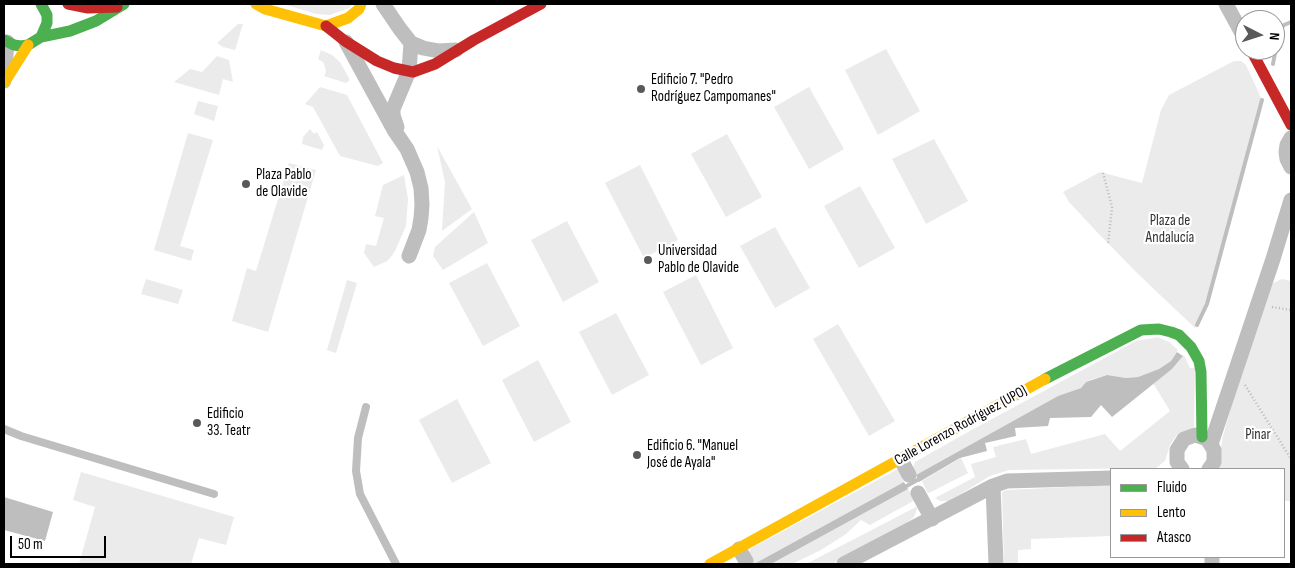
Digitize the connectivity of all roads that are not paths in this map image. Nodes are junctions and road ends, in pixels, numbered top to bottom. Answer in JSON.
{"nodes":[{"id":1,"x":41,"y":4,"type":"edge"},
{"id":2,"x":68,"y":4,"type":"edge"},
{"id":3,"x":256,"y":4,"type":"edge"},
{"id":4,"x":361,"y":4,"type":"edge"},
{"id":5,"x":383,"y":4,"type":"edge"},
{"id":6,"x":541,"y":4,"type":"edge"},
{"id":7,"x":1226,"y":4,"type":"edge"},
{"id":8,"x":120,"y":6,"type":"edge"},
{"id":9,"x":1235,"y":21,"type":"edge"},
{"id":10,"x":326,"y":26,"type":"junction"},
{"id":11,"x":41,"y":37,"type":"junction"},
{"id":12,"x":5,"y":41,"type":"edge"},
{"id":13,"x":345,"y":41,"type":"junction"},
{"id":14,"x":411,"y":43,"type":"junction"},
{"id":15,"x":28,"y":45,"type":"junction"},
{"id":16,"x":456,"y":50,"type":"junction"},
{"id":17,"x":1256,"y":60,"type":"edge"},
{"id":18,"x":409,"y":71,"type":"junction"},
{"id":19,"x":4,"y":83,"type":"edge"},
{"id":20,"x":1291,"y":124,"type":"edge"},
{"id":21,"x":1291,"y":138,"type":"edge"},
{"id":22,"x":401,"y":140,"type":"junction"},
{"id":23,"x":1291,"y":167,"type":"edge"},
{"id":24,"x":1291,"y":200,"type":"edge"},
{"id":25,"x":1291,"y":229,"type":"edge"},
{"id":26,"x":1279,"y":239,"type":"junction"},
{"id":27,"x":409,"y":256,"type":"dead end"},
{"id":28,"x":366,"y":407,"type":"dead end"},
{"id":29,"x":4,"y":429,"type":"edge"},
{"id":30,"x":1206,"y":440,"type":"junction"},
{"id":31,"x":901,"y":460,"type":"junction"},
{"id":32,"x":1180,"y":468,"type":"edge"},
{"id":33,"x":1210,"y":468,"type":"edge"},
{"id":34,"x":909,"y":475,"type":"joint"},
{"id":35,"x":1110,"y":478,"type":"edge"},
{"id":36,"x":993,"y":486,"type":"junction"},
{"id":37,"x":918,"y":492,"type":"joint"},
{"id":38,"x":214,"y":494,"type":"dead end"},
{"id":39,"x":932,"y":518,"type":"junction"},
{"id":40,"x":744,"y":558,"type":"edge"},
{"id":41,"x":396,"y":564,"type":"edge"},
{"id":42,"x":710,"y":564,"type":"edge"},
{"id":43,"x":844,"y":564,"type":"edge"},
{"id":44,"x":996,"y":564,"type":"edge"}],
"edges":[{"from":1,"to":11,"type":"street"},
{"from":2,"to":8,"type":"street"},
{"from":3,"to":10,"type":"street"},
{"from":4,"to":10,"type":"street"},
{"from":5,"to":14,"type":"street"},
{"from":6,"to":16,"type":"street"},
{"from":7,"to":9,"type":"street"},
{"from":8,"to":11,"type":"street"},
{"from":10,"to":13,"type":"street"},
{"from":11,"to":15,"type":"street"},
{"from":12,"to":15,"type":"street"},
{"from":12,"to":19,"type":"street"},
{"from":13,"to":18,"type":"street"},
{"from":13,"to":22,"type":"street"},
{"from":14,"to":16,"type":"street"},
{"from":14,"to":18,"type":"street"},
{"from":15,"to":19,"type":"street"},
{"from":16,"to":18,"type":"street"},
{"from":17,"to":20,"type":"street"},
{"from":18,"to":22,"type":"street"},
{"from":21,"to":23,"type":"street"},
{"from":22,"to":27,"type":"street"},
{"from":24,"to":26,"type":"street"},
{"from":25,"to":26,"type":"street"},
{"from":26,"to":30,"type":"street"},
{"from":28,"to":41,"type":"lane"},
{"from":29,"to":38,"type":"lane"},
{"from":30,"to":31,"type":"street","name":"Calle Lorenzo Rodríguez (UPO)"},
{"from":30,"to":32,"type":"street"},
{"from":30,"to":33,"type":"street"},
{"from":31,"to":34,"type":"street"},
{"from":31,"to":40,"type":"street","name":"Calle Lorenzo Rodríguez (UPO)"},
{"from":34,"to":37,"type":"lane"},
{"from":35,"to":36,"type":"street"},
{"from":36,"to":39,"type":"street"},
{"from":36,"to":44,"type":"street"},
{"from":37,"to":39,"type":"street"},
{"from":39,"to":43,"type":"street"},
{"from":40,"to":42,"type":"street","name":"Calle Lorenzo Rodríguez (UPO)"}]}
